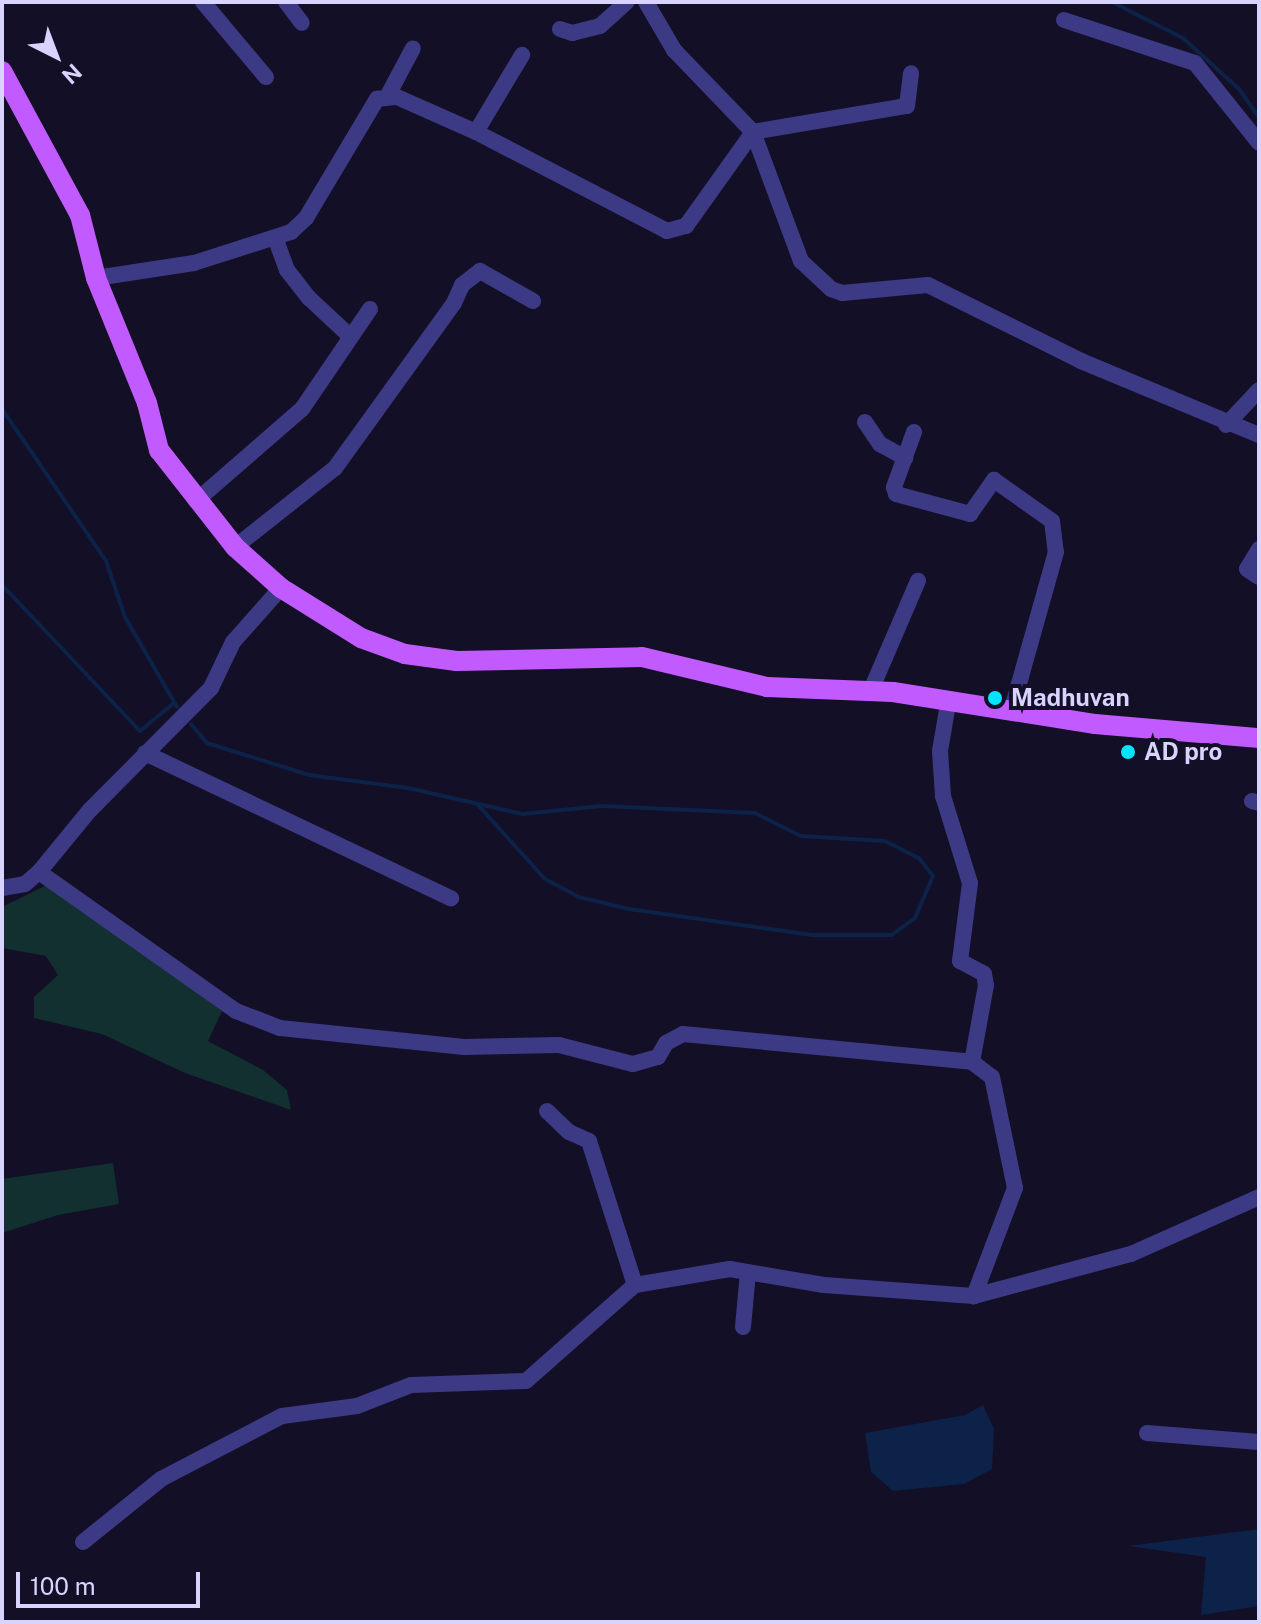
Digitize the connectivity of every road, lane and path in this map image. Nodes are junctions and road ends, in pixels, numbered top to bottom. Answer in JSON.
{"nodes":[{"id":1,"x":203,"y":2,"type":"edge"},
{"id":2,"x":286,"y":2,"type":"edge"},
{"id":3,"x":627,"y":2,"type":"edge"},
{"id":4,"x":646,"y":2,"type":"edge"},
{"id":5,"x":1064,"y":20,"type":"dead end"},
{"id":6,"x":302,"y":23,"type":"dead end"},
{"id":7,"x":560,"y":29,"type":"dead end"},
{"id":8,"x":413,"y":48,"type":"dead end"},
{"id":9,"x":522,"y":55,"type":"dead end"},
{"id":10,"x":2,"y":71,"type":"edge"},
{"id":11,"x":911,"y":73,"type":"dead end"},
{"id":12,"x":266,"y":77,"type":"dead end"},
{"id":13,"x":387,"y":97,"type":"junction"},
{"id":14,"x":476,"y":132,"type":"junction"},
{"id":15,"x":753,"y":132,"type":"junction"},
{"id":16,"x":1259,"y":143,"type":"edge"},
{"id":17,"x":276,"y":240,"type":"junction"},
{"id":18,"x":96,"y":278,"type":"junction"},
{"id":19,"x":533,"y":301,"type":"dead end"},
{"id":20,"x":370,"y":309,"type":"dead end"},
{"id":21,"x":351,"y":337,"type":"junction"},
{"id":22,"x":1259,"y":390,"type":"edge"},
{"id":23,"x":865,"y":422,"type":"dead end"},
{"id":24,"x":1226,"y":425,"type":"junction"},
{"id":25,"x":914,"y":432,"type":"dead end"},
{"id":26,"x":1259,"y":435,"type":"edge"},
{"id":27,"x":905,"y":458,"type":"junction"},
{"id":28,"x":196,"y":501,"type":"junction"},
{"id":29,"x":235,"y":547,"type":"junction"},
{"id":30,"x":1259,"y":549,"type":"edge"},
{"id":31,"x":1259,"y":577,"type":"edge"},
{"id":32,"x":918,"y":581,"type":"dead end"},
{"id":33,"x":281,"y":588,"type":"junction"},
{"id":34,"x":871,"y":690,"type":"junction"},
{"id":35,"x":948,"y":704,"type":"junction"},
{"id":36,"x":1011,"y":712,"type":"junction"},
{"id":37,"x":1259,"y":738,"type":"edge"},
{"id":38,"x":145,"y":753,"type":"junction"},
{"id":39,"x":39,"y":872,"type":"junction"},
{"id":40,"x":2,"y":888,"type":"edge"},
{"id":41,"x":451,"y":898,"type":"dead end"},
{"id":42,"x":972,"y":1062,"type":"junction"},
{"id":43,"x":547,"y":1111,"type":"dead end"},
{"id":44,"x":1259,"y":1197,"type":"edge"},
{"id":45,"x":748,"y":1272,"type":"junction"},
{"id":46,"x":635,"y":1285,"type":"junction"},
{"id":47,"x":974,"y":1296,"type":"junction"},
{"id":48,"x":743,"y":1327,"type":"dead end"},
{"id":49,"x":1147,"y":1433,"type":"dead end"},
{"id":50,"x":1259,"y":1442,"type":"edge"},
{"id":51,"x":83,"y":1542,"type":"dead end"}],
"edges":[{"from":1,"to":12,"type":"street"},
{"from":2,"to":6,"type":"street"},
{"from":3,"to":7,"type":"street"},
{"from":4,"to":15,"type":"street"},
{"from":5,"to":16,"type":"street"},
{"from":8,"to":13,"type":"street"},
{"from":9,"to":14,"type":"street"},
{"from":10,"to":18,"type":"main road"},
{"from":11,"to":15,"type":"street"},
{"from":13,"to":14,"type":"street"},
{"from":13,"to":17,"type":"street"},
{"from":14,"to":15,"type":"street"},
{"from":15,"to":24,"type":"street"},
{"from":17,"to":18,"type":"street"},
{"from":17,"to":21,"type":"street"},
{"from":18,"to":28,"type":"main road"},
{"from":19,"to":29,"type":"street"},
{"from":20,"to":21,"type":"street"},
{"from":21,"to":28,"type":"street"},
{"from":22,"to":24,"type":"street"},
{"from":23,"to":27,"type":"street"},
{"from":24,"to":26,"type":"street"},
{"from":25,"to":27,"type":"street"},
{"from":27,"to":36,"type":"street"},
{"from":28,"to":29,"type":"main road"},
{"from":29,"to":33,"type":"main road"},
{"from":30,"to":31,"type":"street"},
{"from":32,"to":34,"type":"street"},
{"from":33,"to":34,"type":"main road"},
{"from":33,"to":38,"type":"street"},
{"from":34,"to":35,"type":"main road"},
{"from":35,"to":36,"type":"main road"},
{"from":35,"to":42,"type":"street"},
{"from":36,"to":37,"type":"main road"},
{"from":38,"to":39,"type":"street"},
{"from":38,"to":41,"type":"street"},
{"from":39,"to":40,"type":"street"},
{"from":39,"to":42,"type":"street"},
{"from":42,"to":47,"type":"street"},
{"from":43,"to":46,"type":"street"},
{"from":44,"to":47,"type":"street"},
{"from":45,"to":46,"type":"street"},
{"from":45,"to":47,"type":"street"},
{"from":45,"to":48,"type":"street"},
{"from":46,"to":51,"type":"street"},
{"from":49,"to":50,"type":"street"}]}
